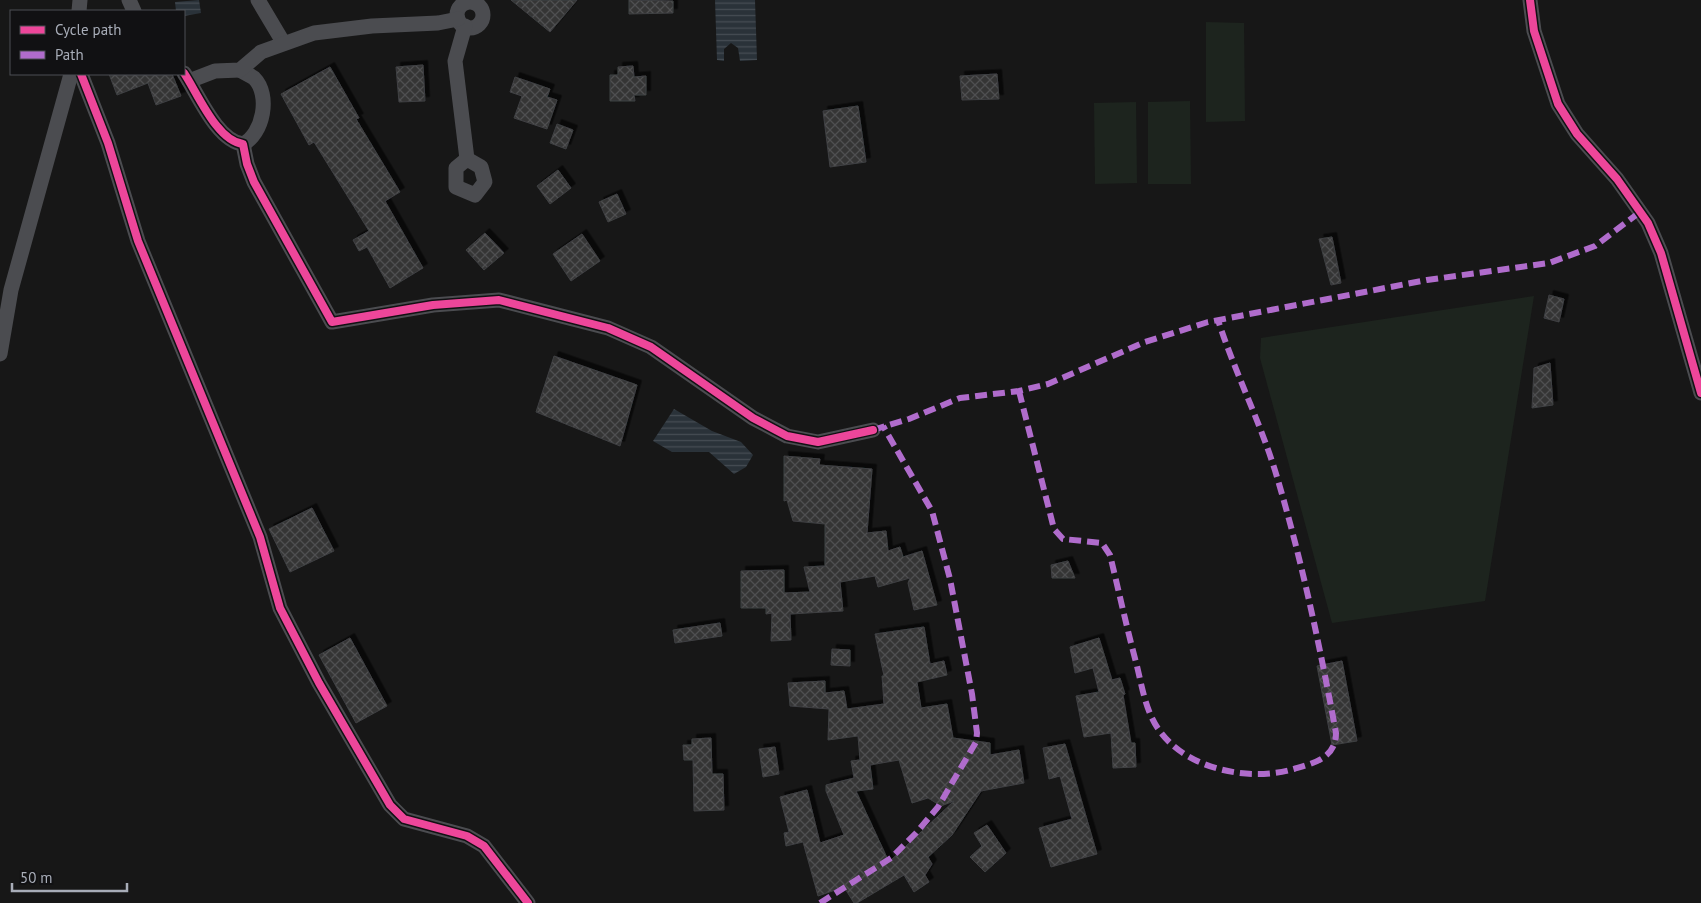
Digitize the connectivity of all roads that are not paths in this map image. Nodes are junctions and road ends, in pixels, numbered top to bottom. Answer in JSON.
{"nodes":[{"id":1,"x":258,"y":0,"type":"edge"},
{"id":2,"x":1530,"y":0,"type":"edge"},
{"id":3,"x":476,"y":2,"type":"edge"},
{"id":4,"x":461,"y":23,"type":"junction"},
{"id":5,"x":283,"y":42,"type":"junction"},
{"id":6,"x":240,"y":70,"type":"junction"},
{"id":7,"x":71,"y":75,"type":"edge"},
{"id":8,"x":81,"y":75,"type":"edge"},
{"id":9,"x":186,"y":77,"type":"edge"},
{"id":10,"x":243,"y":144,"type":"junction"},
{"id":11,"x":467,"y":159,"type":"dead end"},
{"id":12,"x":0,"y":354,"type":"edge"},
{"id":13,"x":1701,"y":393,"type":"edge"},
{"id":14,"x":873,"y":430,"type":"dead end"},
{"id":15,"x":528,"y":903,"type":"edge"}],
"edges":[{"from":1,"to":5,"type":"street"},
{"from":2,"to":13,"type":"street"},
{"from":3,"to":4,"type":"street"},
{"from":3,"to":4,"type":"street"},
{"from":4,"to":5,"type":"street"},
{"from":4,"to":11,"type":"street"},
{"from":5,"to":6,"type":"street"},
{"from":6,"to":9,"type":"street"},
{"from":6,"to":10,"type":"street"},
{"from":7,"to":12,"type":"street"},
{"from":8,"to":15,"type":"street"},
{"from":9,"to":10,"type":"street"},
{"from":10,"to":14,"type":"street"}]}
